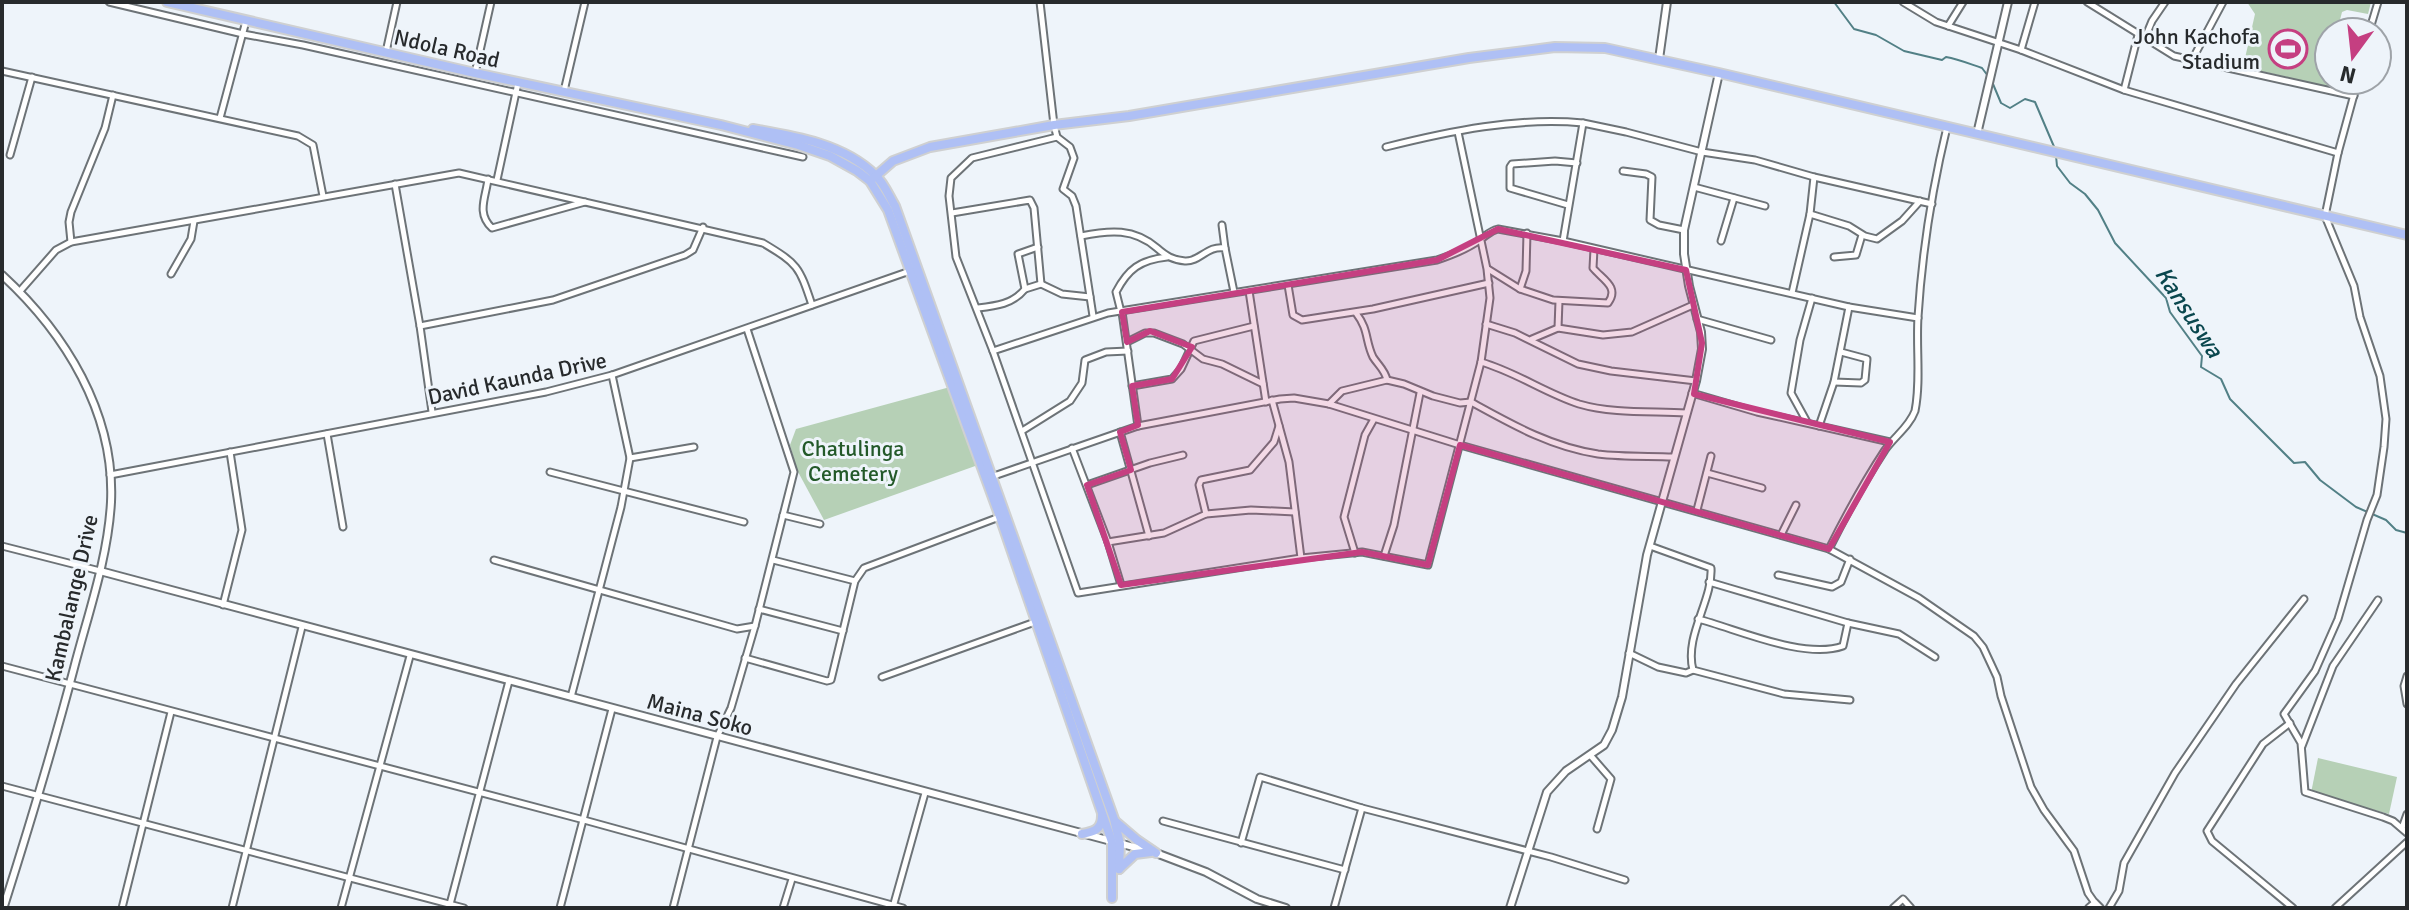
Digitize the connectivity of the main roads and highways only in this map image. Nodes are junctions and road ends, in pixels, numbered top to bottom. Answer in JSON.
{"nodes":[{"id":1,"x":171,"y":2,"type":"edge"},
{"id":2,"x":873,"y":178,"type":"junction"},
{"id":3,"x":2407,"y":235,"type":"edge"},
{"id":4,"x":1039,"y":620,"type":"junction"},
{"id":5,"x":1102,"y":816,"type":"junction"},
{"id":6,"x":1114,"y":819,"type":"junction"},
{"id":7,"x":1082,"y":834,"type":"road end"},
{"id":8,"x":1116,"y":843,"type":"junction"},
{"id":9,"x":1119,"y":869,"type":"junction"},
{"id":10,"x":1112,"y":898,"type":"junction"},
{"id":11,"x":1109,"y":908,"type":"edge"}],
"edges":[{"from":1,"to":2,"type":"main road","name":"Ndola Road"},
{"from":2,"to":3,"type":"main road"},
{"from":2,"to":4,"type":"main road"},
{"from":4,"to":5,"type":"main road"},
{"from":4,"to":6,"type":"main road"},
{"from":5,"to":7,"type":"main road"},
{"from":5,"to":8,"type":"main road"},
{"from":6,"to":8,"type":"main road"},
{"from":6,"to":9,"type":"main road"},
{"from":8,"to":9,"type":"main road"},
{"from":8,"to":10,"type":"main road"},
{"from":9,"to":10,"type":"main road"},
{"from":10,"to":11,"type":"main road"}]}
